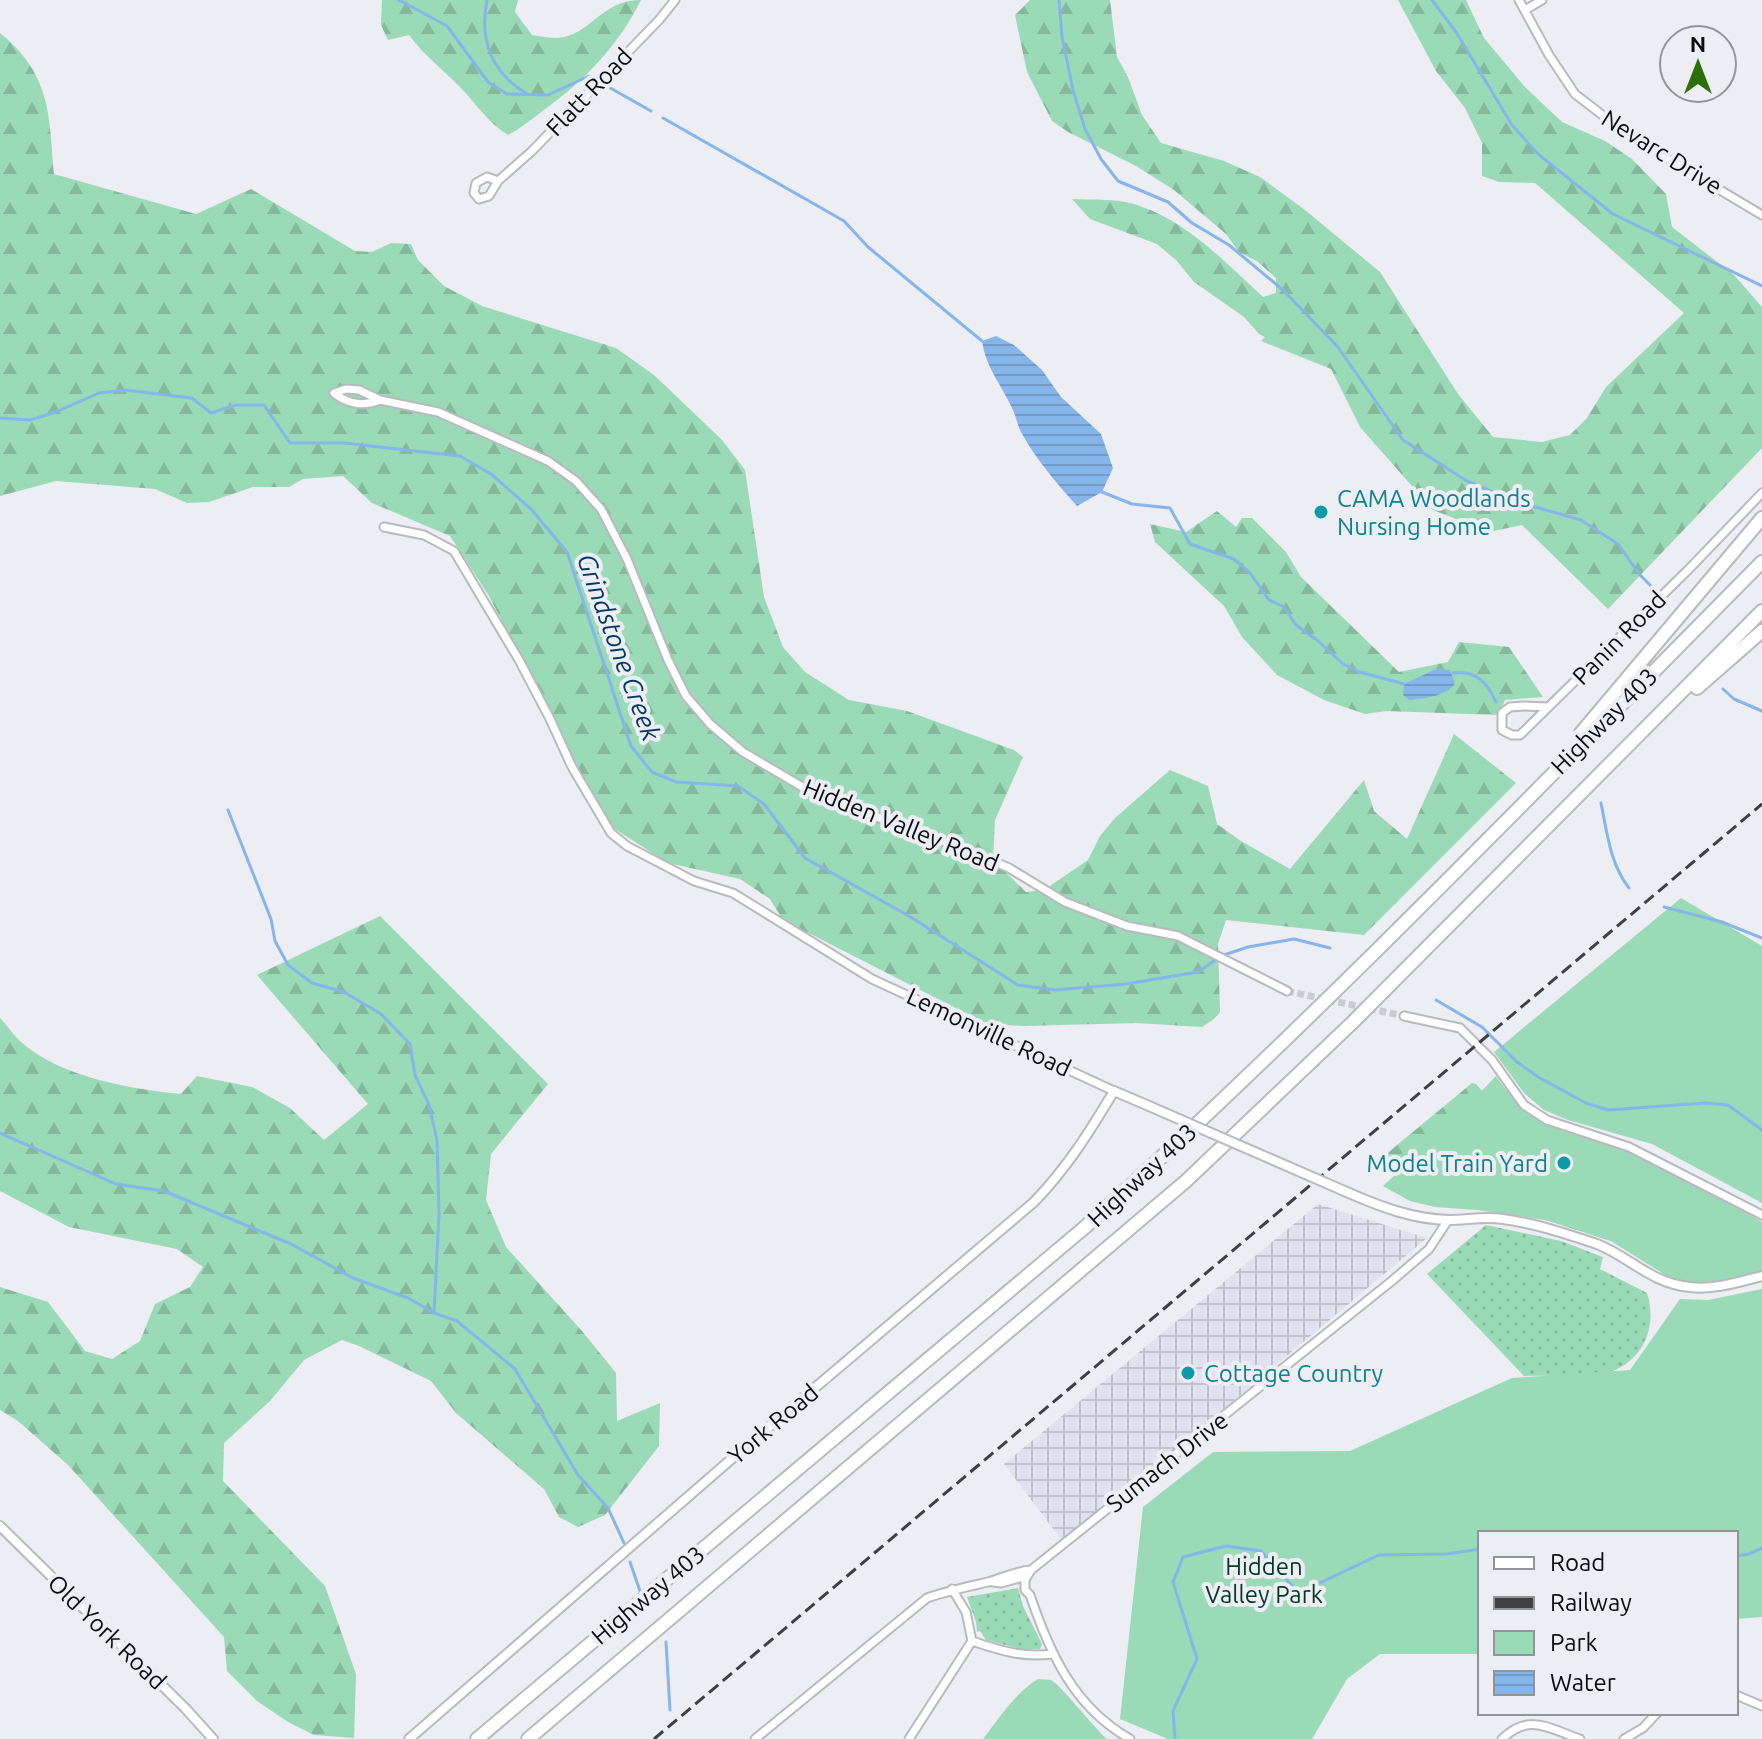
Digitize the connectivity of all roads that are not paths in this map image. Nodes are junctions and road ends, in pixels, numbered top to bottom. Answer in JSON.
{"nodes":[{"id":1,"x":675,"y":0,"type":"edge"},
{"id":2,"x":1519,"y":0,"type":"edge"},
{"id":3,"x":1542,"y":0,"type":"edge"},
{"id":4,"x":1525,"y":10,"type":"junction"},
{"id":5,"x":498,"y":181,"type":"dead end"},
{"id":6,"x":1762,"y":215,"type":"edge"},
{"id":7,"x":380,"y":400,"type":"junction"},
{"id":8,"x":1762,"y":493,"type":"edge"},
{"id":9,"x":1762,"y":518,"type":"edge"},
{"id":10,"x":384,"y":527,"type":"dead end"},
{"id":11,"x":1762,"y":562,"type":"edge"},
{"id":12,"x":1762,"y":611,"type":"edge"},
{"id":13,"x":1762,"y":631,"type":"edge"},
{"id":14,"x":1548,"y":707,"type":"junction"},
{"id":15,"x":1616,"y":759,"type":"junction"},
{"id":16,"x":1497,"y":829,"type":"junction"},
{"id":17,"x":1287,"y":991,"type":"tunnel mouth"},
{"id":18,"x":1404,"y":1016,"type":"tunnel mouth"},
{"id":19,"x":1114,"y":1091,"type":"junction"},
{"id":20,"x":1762,"y":1215,"type":"edge"},
{"id":21,"x":1448,"y":1220,"type":"junction"},
{"id":22,"x":1762,"y":1276,"type":"edge"},
{"id":23,"x":0,"y":1526,"type":"edge"},
{"id":24,"x":1030,"y":1573,"type":"junction"},
{"id":25,"x":952,"y":1589,"type":"junction"},
{"id":26,"x":972,"y":1641,"type":"junction"},
{"id":27,"x":1052,"y":1654,"type":"junction"},
{"id":28,"x":1738,"y":1696,"type":"edge"},
{"id":29,"x":1762,"y":1706,"type":"edge"},
{"id":30,"x":1655,"y":1715,"type":"edge"},
{"id":31,"x":213,"y":1739,"type":"edge"},
{"id":32,"x":409,"y":1739,"type":"edge"},
{"id":33,"x":477,"y":1739,"type":"edge"},
{"id":34,"x":528,"y":1739,"type":"edge"},
{"id":35,"x":755,"y":1739,"type":"edge"},
{"id":36,"x":909,"y":1739,"type":"edge"},
{"id":37,"x":1130,"y":1739,"type":"edge"},
{"id":38,"x":1502,"y":1739,"type":"edge"},
{"id":39,"x":1580,"y":1739,"type":"edge"},
{"id":40,"x":1624,"y":1739,"type":"edge"}],
"edges":[{"from":1,"to":5,"type":"street","name":"Flatt Road"},
{"from":2,"to":4,"type":"street","name":"Nevarc Drive"},
{"from":3,"to":4,"type":"street"},
{"from":4,"to":6,"type":"street","name":"Nevarc Drive"},
{"from":7,"to":7,"type":"street","name":"Hidden Valley Road"},
{"from":7,"to":17,"type":"street","name":"Hidden Valley Road"},
{"from":8,"to":14,"type":"street","name":"Panin Road"},
{"from":9,"to":16,"type":"highway"},
{"from":10,"to":19,"type":"street","name":"Lemonville Road"},
{"from":11,"to":16,"type":"highway","name":"Highway 403"},
{"from":12,"to":15,"type":"highway","name":"Highway 403"},
{"from":13,"to":15,"type":"highway"},
{"from":14,"to":14,"type":"street","name":"Panin Road"},
{"from":15,"to":34,"type":"highway","name":"Highway 403"},
{"from":16,"to":33,"type":"highway","name":"Highway 403"},
{"from":18,"to":20,"type":"street"},
{"from":19,"to":21,"type":"street","name":"Lemonville Road","bridge":true},
{"from":19,"to":32,"type":"street","name":"York Road"},
{"from":21,"to":22,"type":"street","name":"Lemonville Road"},
{"from":21,"to":24,"type":"street","name":"Sumach Drive"},
{"from":23,"to":31,"type":"street","name":"Old York Road"},
{"from":24,"to":25,"type":"street"},
{"from":24,"to":27,"type":"street"},
{"from":25,"to":26,"type":"street"},
{"from":25,"to":35,"type":"street"},
{"from":26,"to":27,"type":"street"},
{"from":26,"to":36,"type":"street"},
{"from":27,"to":37,"type":"street"},
{"from":28,"to":29,"type":"street"},
{"from":30,"to":40,"type":"street"},
{"from":38,"to":39,"type":"street"}]}
